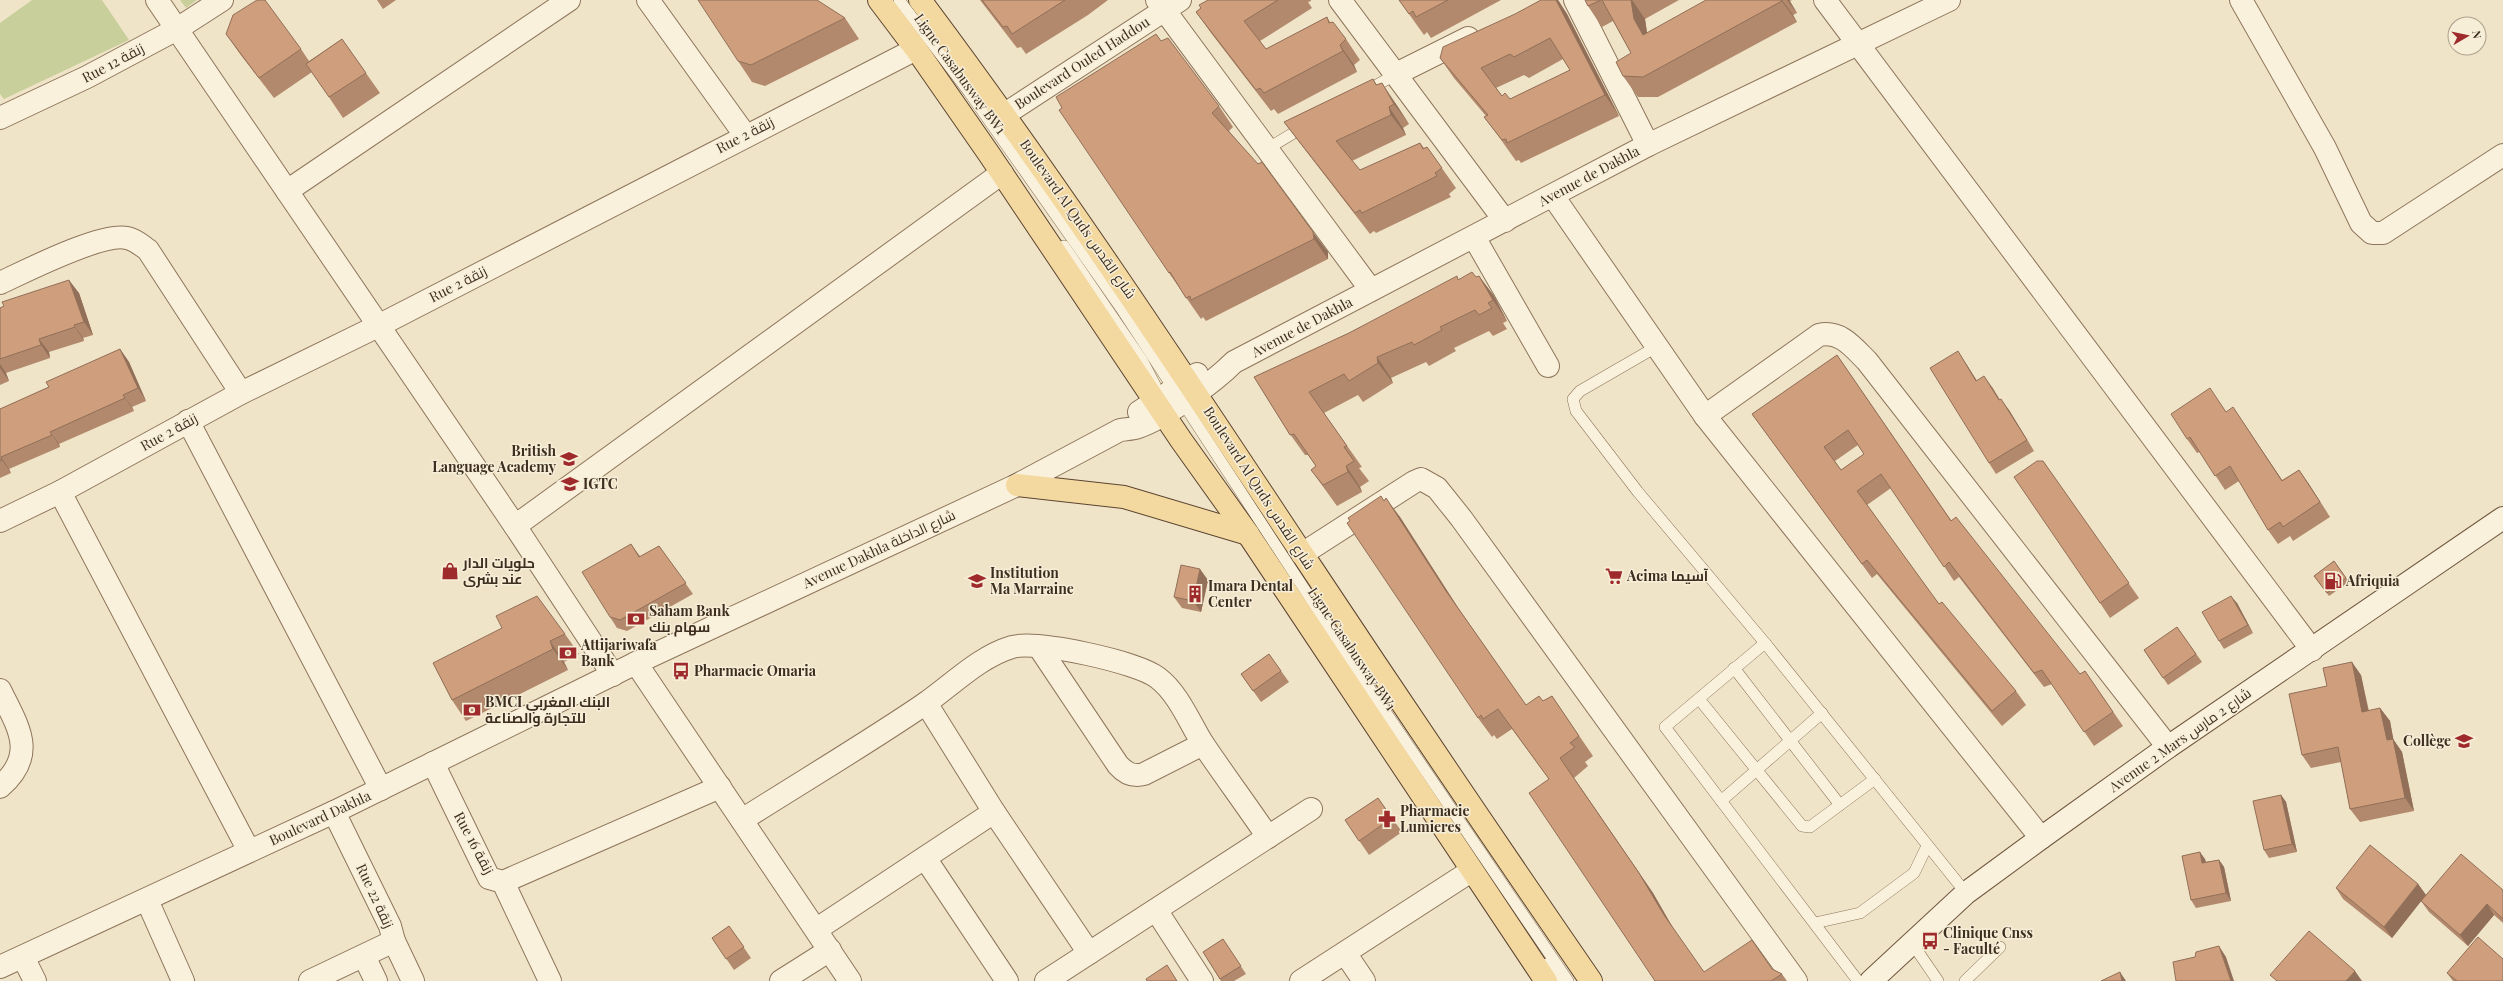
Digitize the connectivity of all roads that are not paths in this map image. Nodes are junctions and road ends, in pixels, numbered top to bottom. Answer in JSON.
{"nodes":[{"id":1,"x":157,"y":0,"type":"edge"},
{"id":2,"x":222,"y":0,"type":"edge"},
{"id":3,"x":569,"y":0,"type":"edge"},
{"id":4,"x":648,"y":0,"type":"edge"},
{"id":5,"x":879,"y":0,"type":"edge"},
{"id":6,"x":888,"y":0,"type":"edge"},
{"id":7,"x":899,"y":0,"type":"edge"},
{"id":8,"x":920,"y":0,"type":"edge"},
{"id":9,"x":1340,"y":0,"type":"edge"},
{"id":10,"x":1575,"y":0,"type":"edge"},
{"id":11,"x":1825,"y":0,"type":"edge"},
{"id":12,"x":1949,"y":0,"type":"edge"},
{"id":13,"x":2241,"y":0,"type":"edge"},
{"id":14,"x":1167,"y":3,"type":"edge"},
{"id":15,"x":1488,"y":28,"type":"edge"},
{"id":16,"x":177,"y":29,"type":"junction"},
{"id":17,"x":1857,"y":42,"type":"junction"},
{"id":18,"x":916,"y":48,"type":"junction"},
{"id":19,"x":1396,"y":74,"type":"junction"},
{"id":20,"x":1355,"y":98,"type":"edge"},
{"id":21,"x":1005,"y":114,"type":"junction"},
{"id":22,"x":2,"y":115,"type":"edge"},
{"id":23,"x":1314,"y":121,"type":"edge"},
{"id":24,"x":745,"y":135,"type":"junction"},
{"id":25,"x":1648,"y":145,"type":"junction"},
{"id":26,"x":1267,"y":149,"type":"junction"},
{"id":27,"x":2503,"y":155,"type":"edge"},
{"id":28,"x":1002,"y":173,"type":"junction"},
{"id":29,"x":287,"y":191,"type":"junction"},
{"id":30,"x":1553,"y":196,"type":"junction"},
{"id":31,"x":1505,"y":221,"type":"junction"},
{"id":32,"x":1474,"y":237,"type":"junction"},
{"id":33,"x":0,"y":282,"type":"edge"},
{"id":34,"x":1372,"y":290,"type":"junction"},
{"id":35,"x":378,"y":326,"type":"junction"},
{"id":36,"x":1656,"y":346,"type":"junction"},
{"id":37,"x":1548,"y":366,"type":"dead end"},
{"id":38,"x":241,"y":393,"type":"junction"},
{"id":39,"x":1174,"y":398,"type":"junction"},
{"id":40,"x":1705,"y":416,"type":"junction"},
{"id":41,"x":188,"y":421,"type":"junction"},
{"id":42,"x":1017,"y":485,"type":"junction"},
{"id":43,"x":60,"y":492,"type":"junction"},
{"id":44,"x":2503,"y":518,"type":"edge"},
{"id":45,"x":0,"y":521,"type":"edge"},
{"id":46,"x":515,"y":526,"type":"junction"},
{"id":47,"x":1248,"y":534,"type":"junction"},
{"id":48,"x":1302,"y":554,"type":"junction"},
{"id":49,"x":1764,"y":643,"type":"junction"},
{"id":50,"x":1039,"y":647,"type":"junction"},
{"id":51,"x":2312,"y":650,"type":"junction"},
{"id":52,"x":636,"y":663,"type":"junction"},
{"id":53,"x":1734,"y":668,"type":"junction"},
{"id":54,"x":613,"y":675,"type":"junction"},
{"id":55,"x":0,"y":690,"type":"edge"},
{"id":56,"x":1698,"y":698,"type":"junction"},
{"id":57,"x":926,"y":703,"type":"junction"},
{"id":58,"x":1822,"y":713,"type":"junction"},
{"id":59,"x":1790,"y":740,"type":"junction"},
{"id":60,"x":1203,"y":744,"type":"junction"},
{"id":61,"x":2168,"y":747,"type":"junction"},
{"id":62,"x":434,"y":763,"type":"junction"},
{"id":63,"x":1757,"y":770,"type":"junction"},
{"id":64,"x":1875,"y":779,"type":"junction"},
{"id":65,"x":0,"y":787,"type":"edge"},
{"id":66,"x":720,"y":787,"type":"junction"},
{"id":67,"x":381,"y":789,"type":"junction"},
{"id":68,"x":1721,"y":801,"type":"junction"},
{"id":69,"x":1840,"y":805,"type":"junction"},
{"id":70,"x":1311,"y":809,"type":"dead end"},
{"id":71,"x":334,"y":812,"type":"junction"},
{"id":72,"x":994,"y":812,"type":"junction"},
{"id":73,"x":742,"y":820,"type":"junction"},
{"id":74,"x":1268,"y":837,"type":"junction"},
{"id":75,"x":2041,"y":838,"type":"junction"},
{"id":76,"x":1928,"y":846,"type":"junction"},
{"id":77,"x":249,"y":852,"type":"junction"},
{"id":78,"x":925,"y":858,"type":"junction"},
{"id":79,"x":1471,"y":871,"type":"junction"},
{"id":80,"x":503,"y":882,"type":"junction"},
{"id":81,"x":1966,"y":893,"type":"junction"},
{"id":82,"x":147,"y":900,"type":"junction"},
{"id":83,"x":1156,"y":910,"type":"junction"},
{"id":84,"x":1815,"y":923,"type":"junction"},
{"id":85,"x":816,"y":929,"type":"junction"},
{"id":86,"x":394,"y":941,"type":"junction"},
{"id":87,"x":1912,"y":943,"type":"junction"},
{"id":88,"x":2000,"y":947,"type":"dead end"},
{"id":89,"x":830,"y":950,"type":"junction"},
{"id":90,"x":1089,"y":953,"type":"junction"},
{"id":91,"x":1345,"y":953,"type":"junction"},
{"id":92,"x":23,"y":956,"type":"junction"},
{"id":93,"x":364,"y":956,"type":"junction"},
{"id":94,"x":0,"y":967,"type":"edge"},
{"id":95,"x":35,"y":981,"type":"edge"},
{"id":96,"x":183,"y":981,"type":"edge"},
{"id":97,"x":310,"y":981,"type":"edge"},
{"id":98,"x":376,"y":981,"type":"edge"},
{"id":99,"x":413,"y":981,"type":"edge"},
{"id":100,"x":550,"y":981,"type":"edge"},
{"id":101,"x":781,"y":981,"type":"edge"},
{"id":102,"x":850,"y":981,"type":"edge"},
{"id":103,"x":1007,"y":981,"type":"edge"},
{"id":104,"x":1046,"y":981,"type":"edge"},
{"id":105,"x":1202,"y":981,"type":"edge"},
{"id":106,"x":1301,"y":981,"type":"edge"},
{"id":107,"x":1364,"y":981,"type":"edge"},
{"id":108,"x":1546,"y":981,"type":"edge"},
{"id":109,"x":1559,"y":981,"type":"edge"},
{"id":110,"x":1568,"y":981,"type":"edge"},
{"id":111,"x":1591,"y":981,"type":"edge"},
{"id":112,"x":1796,"y":981,"type":"edge"},
{"id":113,"x":1858,"y":981,"type":"edge"},
{"id":114,"x":1872,"y":981,"type":"edge"},
{"id":115,"x":1938,"y":981,"type":"edge"},
{"id":116,"x":1964,"y":981,"type":"edge"}],
"edges":[{"from":1,"to":16,"type":"street"},
{"from":2,"to":16,"type":"street","name":"Rue 12 زنقة"},
{"from":3,"to":29,"type":"street"},
{"from":4,"to":24,"type":"street"},
{"from":5,"to":18,"type":"main road","name":"Boulevard Al Quds شارع القدس"},
{"from":6,"to":39,"type":"lane","name":"Ligne Casabusway BW1"},
{"from":7,"to":39,"type":"lane","name":"Ligne Casabusway BW1"},
{"from":8,"to":21,"type":"main road","name":"Boulevard Al Quds شارع القدس"},
{"from":9,"to":19,"type":"street"},
{"from":10,"to":25,"type":"street"},
{"from":11,"to":17,"type":"street"},
{"from":12,"to":17,"type":"street","name":"Avenue de Dakhla"},
{"from":13,"to":27,"type":"street"},
{"from":14,"to":21,"type":"street","name":"Boulevard Ouled Haddou"},
{"from":14,"to":26,"type":"street"},
{"from":15,"to":19,"type":"street"},
{"from":16,"to":22,"type":"street","name":"Rue 12 زنقة"},
{"from":16,"to":29,"type":"street"},
{"from":17,"to":25,"type":"street","name":"Avenue de Dakhla"},
{"from":17,"to":51,"type":"street"},
{"from":18,"to":24,"type":"street","name":"Rue 2 زنقة"},
{"from":18,"to":28,"type":"main road","name":"Boulevard Al Quds شارع القدس"},
{"from":19,"to":20,"type":"lane"},
{"from":19,"to":31,"type":"street"},
{"from":21,"to":39,"type":"main road","name":"Boulevard Al Quds شارع القدس"},
{"from":23,"to":26,"type":"lane"},
{"from":24,"to":35,"type":"street","name":"Rue 2 زنقة"},
{"from":25,"to":30,"type":"street","name":"Avenue de Dakhla"},
{"from":26,"to":34,"type":"street"},
{"from":28,"to":39,"type":"main road","name":"Boulevard Al Quds شارع القدس"},
{"from":28,"to":46,"type":"street"},
{"from":29,"to":35,"type":"street"},
{"from":30,"to":31,"type":"street","name":"Avenue de Dakhla"},
{"from":30,"to":36,"type":"street"},
{"from":31,"to":32,"type":"street","name":"Avenue de Dakhla"},
{"from":32,"to":34,"type":"street","name":"Avenue de Dakhla"},
{"from":32,"to":37,"type":"street"},
{"from":33,"to":38,"type":"street"},
{"from":34,"to":39,"type":"street","name":"Avenue de Dakhla"},
{"from":35,"to":38,"type":"street","name":"Rue 2 زنقة"},
{"from":35,"to":46,"type":"street"},
{"from":36,"to":40,"type":"street"},
{"from":36,"to":49,"type":"lane"},
{"from":38,"to":41,"type":"street","name":"Rue 2 زنقة"},
{"from":39,"to":42,"type":"street","name":"Avenue Dakhla شارع الداخلة"},
{"from":39,"to":47,"type":"main road","name":"Boulevard Al Quds شارع القدس"},
{"from":39,"to":48,"type":"main road","name":"Boulevard Al Quds شارع القدس"},
{"from":39,"to":109,"type":"lane","name":"Ligne Casabusway BW1"},
{"from":39,"to":110,"type":"lane","name":"Ligne Casabusway BW1"},
{"from":40,"to":61,"type":"street"},
{"from":40,"to":75,"type":"street"},
{"from":41,"to":43,"type":"street","name":"Rue 2 زنقة"},
{"from":41,"to":67,"type":"street"},
{"from":42,"to":47,"type":"main road"},
{"from":42,"to":52,"type":"street","name":"Avenue Dakhla شارع الداخلة"},
{"from":43,"to":45,"type":"street","name":"Rue 2 زنقة"},
{"from":43,"to":77,"type":"street"},
{"from":44,"to":51,"type":"street","name":"Avenue 2 Mars شارع 2 مارس"},
{"from":46,"to":54,"type":"street"},
{"from":47,"to":79,"type":"main road","name":"Boulevard Al Quds شارع القدس"},
{"from":48,"to":111,"type":"main road","name":"Boulevard Al Quds شارع القدس"},
{"from":48,"to":112,"type":"street"},
{"from":49,"to":53,"type":"lane"},
{"from":49,"to":58,"type":"lane"},
{"from":50,"to":57,"type":"street"},
{"from":50,"to":60,"type":"street"},
{"from":50,"to":60,"type":"street"},
{"from":51,"to":61,"type":"street","name":"Avenue 2 Mars شارع 2 مارس"},
{"from":52,"to":54,"type":"street","name":"Boulevard Dakhla"},
{"from":52,"to":66,"type":"street"},
{"from":53,"to":56,"type":"lane"},
{"from":53,"to":59,"type":"lane"},
{"from":54,"to":62,"type":"street","name":"Boulevard Dakhla"},
{"from":55,"to":65,"type":"street"},
{"from":56,"to":63,"type":"lane"},
{"from":56,"to":68,"type":"lane"},
{"from":57,"to":72,"type":"street"},
{"from":57,"to":73,"type":"street"},
{"from":58,"to":59,"type":"lane"},
{"from":58,"to":64,"type":"lane"},
{"from":59,"to":63,"type":"lane"},
{"from":59,"to":69,"type":"lane"},
{"from":60,"to":74,"type":"street"},
{"from":61,"to":75,"type":"street","name":"Avenue 2 Mars شارع 2 مارس"},
{"from":62,"to":67,"type":"street","name":"Boulevard Dakhla"},
{"from":62,"to":80,"type":"street","name":"Rue 16 زنقة"},
{"from":63,"to":68,"type":"lane"},
{"from":63,"to":69,"type":"lane"},
{"from":64,"to":69,"type":"lane"},
{"from":64,"to":76,"type":"lane"},
{"from":66,"to":73,"type":"street"},
{"from":66,"to":80,"type":"street"},
{"from":67,"to":71,"type":"street","name":"Boulevard Dakhla"},
{"from":68,"to":84,"type":"lane"},
{"from":70,"to":74,"type":"street"},
{"from":71,"to":77,"type":"street","name":"Boulevard Dakhla"},
{"from":71,"to":86,"type":"street","name":"Rue 22 زنقة"},
{"from":72,"to":78,"type":"street"},
{"from":72,"to":90,"type":"street"},
{"from":73,"to":85,"type":"street"},
{"from":74,"to":83,"type":"street"},
{"from":75,"to":81,"type":"street","name":"Avenue 2 Mars شارع 2 مارس"},
{"from":76,"to":81,"type":"lane"},
{"from":76,"to":84,"type":"lane"},
{"from":77,"to":82,"type":"street","name":"Boulevard Dakhla"},
{"from":78,"to":85,"type":"street"},
{"from":78,"to":103,"type":"street"},
{"from":79,"to":91,"type":"street"},
{"from":79,"to":108,"type":"main road","name":"Boulevard Al Quds شارع القدس"},
{"from":80,"to":100,"type":"street","name":"Rue 16 زنقة"},
{"from":81,"to":87,"type":"street","name":"Avenue 2 Mars شارع 2 مارس"},
{"from":82,"to":92,"type":"street","name":"Boulevard Dakhla"},
{"from":82,"to":96,"type":"street"},
{"from":83,"to":90,"type":"street"},
{"from":83,"to":105,"type":"street"},
{"from":84,"to":113,"type":"lane"},
{"from":85,"to":89,"type":"street"},
{"from":86,"to":93,"type":"street"},
{"from":86,"to":99,"type":"street","name":"Rue 22 زنقة"},
{"from":87,"to":114,"type":"street","name":"Avenue 2 Mars شارع 2 مارس"},
{"from":87,"to":115,"type":"lane"},
{"from":88,"to":116,"type":"lane"},
{"from":89,"to":101,"type":"street"},
{"from":89,"to":102,"type":"street"},
{"from":90,"to":104,"type":"street"},
{"from":91,"to":106,"type":"street"},
{"from":91,"to":107,"type":"street"},
{"from":92,"to":94,"type":"street","name":"Boulevard Dakhla"},
{"from":92,"to":95,"type":"street"},
{"from":93,"to":97,"type":"street"},
{"from":93,"to":98,"type":"street"}]}
